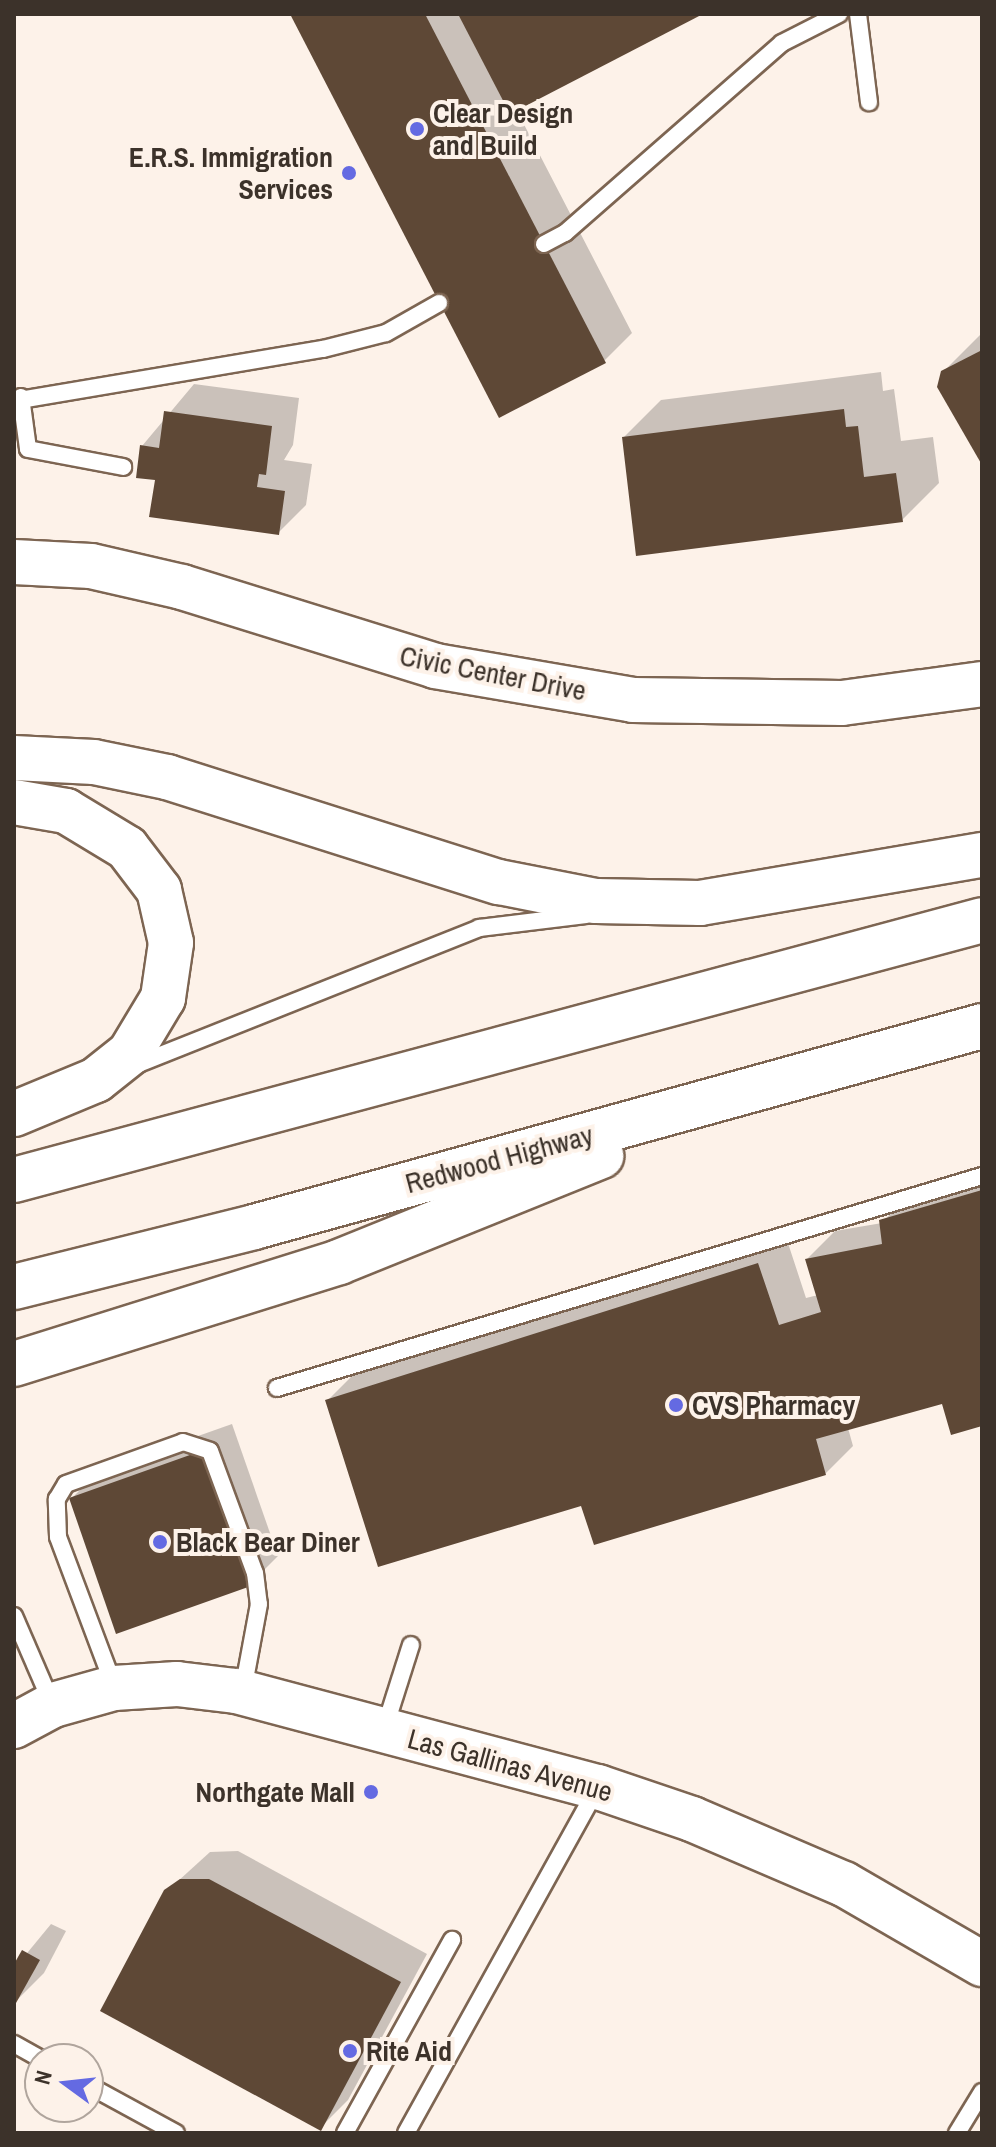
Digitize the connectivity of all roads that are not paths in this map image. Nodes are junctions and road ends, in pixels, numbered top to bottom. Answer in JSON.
{"nodes":[{"id":1,"x":839,"y":14,"type":"edge"},
{"id":2,"x":858,"y":14,"type":"edge"},
{"id":3,"x":869,"y":102,"type":"dead end"},
{"id":4,"x":544,"y":244,"type":"dead end"},
{"id":5,"x":439,"y":303,"type":"dead end"},
{"id":6,"x":18,"y":399,"type":"edge"},
{"id":7,"x":123,"y":467,"type":"dead end"},
{"id":8,"x":14,"y":562,"type":"edge"},
{"id":9,"x":982,"y":684,"type":"edge"},
{"id":10,"x":14,"y":758,"type":"edge"},
{"id":11,"x":14,"y":802,"type":"edge"},
{"id":12,"x":982,"y":855,"type":"edge"},
{"id":13,"x":667,"y":905,"type":"junction"},
{"id":14,"x":982,"y":920,"type":"edge"},
{"id":15,"x":982,"y":1026,"type":"edge"},
{"id":16,"x":789,"y":1079,"type":"junction"},
{"id":17,"x":96,"y":1080,"type":"junction"},
{"id":18,"x":14,"y":1114,"type":"edge"},
{"id":19,"x":982,"y":1176,"type":"edge"},
{"id":20,"x":14,"y":1180,"type":"edge"},
{"id":21,"x":14,"y":1287,"type":"edge"},
{"id":22,"x":14,"y":1364,"type":"edge"},
{"id":23,"x":277,"y":1388,"type":"dead end"},
{"id":24,"x":14,"y":1616,"type":"edge"},
{"id":25,"x":411,"y":1645,"type":"dead end"},
{"id":26,"x":14,"y":1650,"type":"edge"},
{"id":27,"x":32,"y":1656,"type":"junction"},
{"id":28,"x":114,"y":1688,"type":"junction"},
{"id":29,"x":242,"y":1693,"type":"junction"},
{"id":30,"x":53,"y":1705,"type":"junction"},
{"id":31,"x":14,"y":1726,"type":"edge"},
{"id":32,"x":384,"y":1731,"type":"junction"},
{"id":33,"x":598,"y":1787,"type":"junction"},
{"id":34,"x":452,"y":1940,"type":"dead end"},
{"id":35,"x":982,"y":1964,"type":"edge"},
{"id":36,"x":982,"y":2092,"type":"edge"},
{"id":37,"x":104,"y":2094,"type":"edge"},
{"id":38,"x":176,"y":2133,"type":"edge"},
{"id":39,"x":345,"y":2133,"type":"edge"},
{"id":40,"x":406,"y":2133,"type":"edge"},
{"id":41,"x":957,"y":2133,"type":"edge"}],
"edges":[{"from":1,"to":4,"type":"lane"},
{"from":2,"to":3,"type":"lane"},
{"from":5,"to":6,"type":"lane"},
{"from":6,"to":7,"type":"lane"},
{"from":8,"to":9,"type":"main road","name":"Civic Center Drive"},
{"from":10,"to":13,"type":"main road"},
{"from":11,"to":17,"type":"main road"},
{"from":12,"to":13,"type":"main road"},
{"from":13,"to":17,"type":"lane"},
{"from":14,"to":20,"type":"main road"},
{"from":15,"to":16,"type":"main road","name":"Redwood Highway"},
{"from":16,"to":21,"type":"main road","name":"Redwood Highway"},
{"from":16,"to":22,"type":"main road"},
{"from":17,"to":18,"type":"main road"},
{"from":19,"to":23,"type":"lane"},
{"from":24,"to":27,"type":"lane"},
{"from":25,"to":32,"type":"lane"},
{"from":26,"to":27,"type":"lane"},
{"from":27,"to":30,"type":"lane"},
{"from":28,"to":29,"type":"main road","name":"Las Gallinas Avenue"},
{"from":28,"to":29,"type":"lane"},
{"from":28,"to":30,"type":"main road","name":"Las Gallinas Avenue"},
{"from":29,"to":32,"type":"main road","name":"Las Gallinas Avenue"},
{"from":30,"to":31,"type":"main road","name":"Las Gallinas Avenue"},
{"from":32,"to":33,"type":"main road","name":"Las Gallinas Avenue"},
{"from":33,"to":35,"type":"main road","name":"Las Gallinas Avenue"},
{"from":33,"to":40,"type":"lane"},
{"from":34,"to":39,"type":"lane"},
{"from":36,"to":41,"type":"lane"},
{"from":37,"to":38,"type":"lane"}]}
